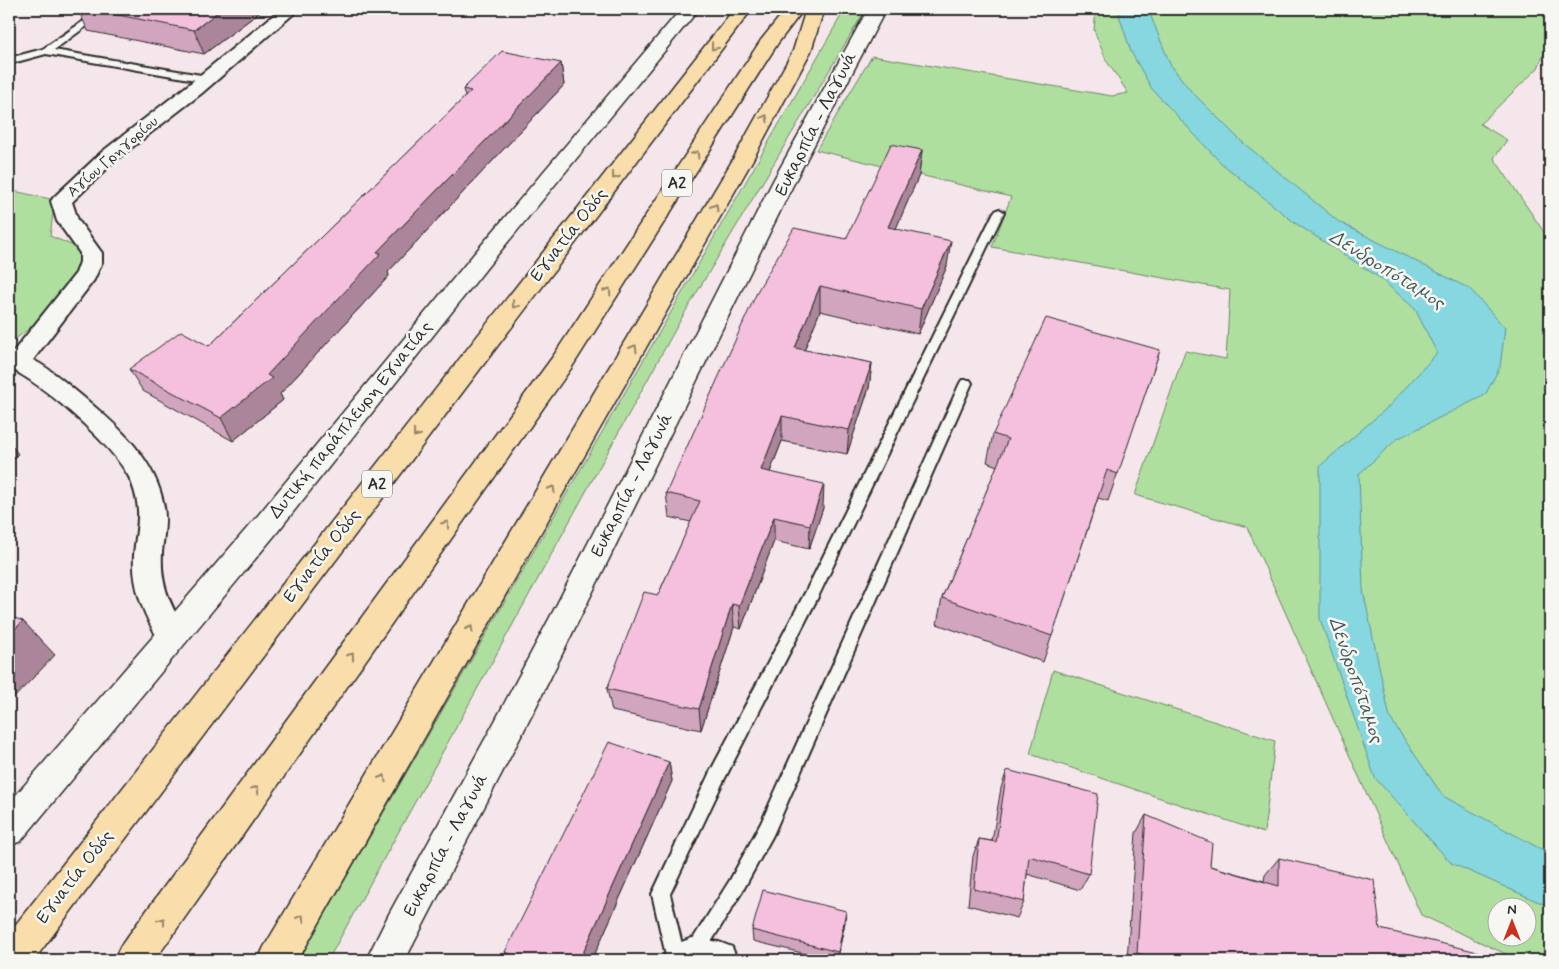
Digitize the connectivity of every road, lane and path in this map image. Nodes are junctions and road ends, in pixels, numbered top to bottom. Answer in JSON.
{"nodes":[{"id":1,"x":106,"y":9,"type":"edge"},
{"id":2,"x":291,"y":9,"type":"edge"},
{"id":3,"x":690,"y":9,"type":"edge"},
{"id":4,"x":743,"y":9,"type":"edge"},
{"id":5,"x":795,"y":9,"type":"edge"},
{"id":6,"x":815,"y":9,"type":"edge"},
{"id":7,"x":877,"y":9,"type":"edge"},
{"id":8,"x":46,"y":51,"type":"junction"},
{"id":9,"x":9,"y":61,"type":"edge"},
{"id":10,"x":207,"y":79,"type":"junction"},
{"id":11,"x":1000,"y":212,"type":"dead end"},
{"id":12,"x":13,"y":361,"type":"edge"},
{"id":13,"x":966,"y":383,"type":"dead end"},
{"id":14,"x":172,"y":636,"type":"junction"},
{"id":15,"x":9,"y":829,"type":"edge"},
{"id":16,"x":692,"y":959,"type":"edge"},
{"id":17,"x":11,"y":960,"type":"edge"},
{"id":18,"x":134,"y":960,"type":"edge"},
{"id":19,"x":277,"y":960,"type":"edge"},
{"id":20,"x":385,"y":960,"type":"edge"}],
"edges":[{"from":1,"to":8,"type":"lane"},
{"from":2,"to":10,"type":"street","name":"Αγίου Γρηγορίου"},
{"from":3,"to":14,"type":"street","name":"Δυτική παράπλευρη Εγνατίας"},
{"from":4,"to":17,"type":"highway","name":"Εγνατία Οδός","number":"Α2","one_way":true},
{"from":18,"to":5,"type":"highway","number":"Α2","one_way":true},
{"from":19,"to":6,"type":"highway","one_way":true},
{"from":7,"to":20,"type":"street","name":"Ευκαρπία - Λαγυνά"},
{"from":8,"to":9,"type":"lane"},
{"from":8,"to":10,"type":"lane"},
{"from":10,"to":12,"type":"street","name":"Αγίου Γρηγορίου"},
{"from":11,"to":16,"type":"lane"},
{"from":12,"to":14,"type":"street"},
{"from":13,"to":16,"type":"lane"},
{"from":14,"to":15,"type":"street","name":"Δυτική παράπλευρη Εγνατίας"}]}
